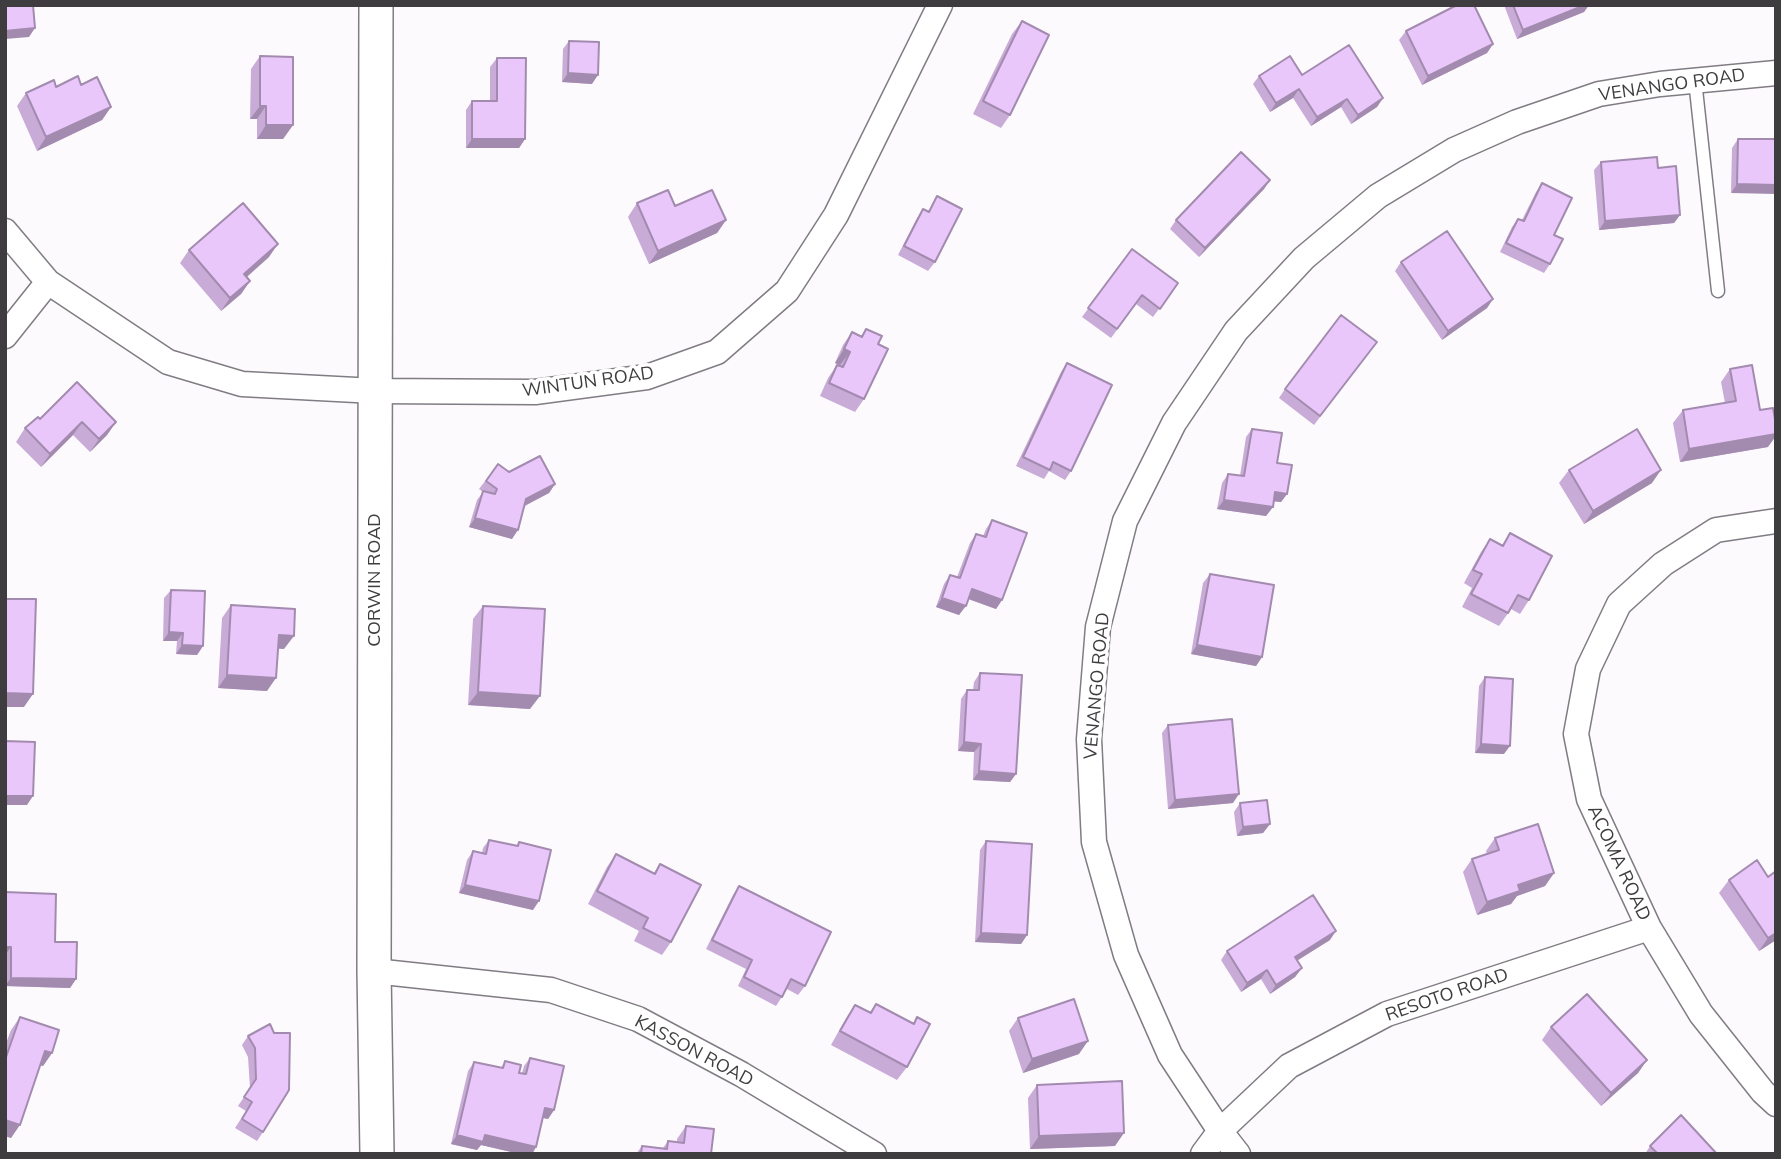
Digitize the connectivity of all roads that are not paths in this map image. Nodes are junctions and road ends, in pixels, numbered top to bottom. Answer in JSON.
{"nodes":[{"id":1,"x":376,"y":5,"type":"edge"},
{"id":2,"x":940,"y":5,"type":"edge"},
{"id":3,"x":1776,"y":73,"type":"edge"},
{"id":4,"x":1695,"y":80,"type":"junction"},
{"id":5,"x":5,"y":231,"type":"edge"},
{"id":6,"x":48,"y":282,"type":"junction"},
{"id":7,"x":1718,"y":291,"type":"dead end"},
{"id":8,"x":5,"y":336,"type":"edge"},
{"id":9,"x":375,"y":391,"type":"junction"},
{"id":10,"x":1776,"y":521,"type":"edge"},
{"id":11,"x":1649,"y":928,"type":"junction"},
{"id":12,"x":374,"y":971,"type":"junction"},
{"id":13,"x":1776,"y":1104,"type":"edge"},
{"id":14,"x":1220,"y":1131,"type":"junction"},
{"id":15,"x":377,"y":1154,"type":"edge"},
{"id":16,"x":874,"y":1154,"type":"edge"},
{"id":17,"x":1203,"y":1154,"type":"edge"},
{"id":18,"x":1238,"y":1154,"type":"edge"}],
"edges":[{"from":1,"to":9,"type":"main road","name":"CORWIN ROAD"},
{"from":2,"to":9,"type":"street","name":"WINTUN ROAD"},
{"from":3,"to":4,"type":"street","name":"VENANGO ROAD"},
{"from":4,"to":7,"type":"lane"},
{"from":4,"to":14,"type":"street","name":"VENANGO ROAD"},
{"from":5,"to":6,"type":"street","name":"WINTUN ROAD"},
{"from":6,"to":8,"type":"street"},
{"from":6,"to":9,"type":"street","name":"WINTUN ROAD"},
{"from":9,"to":12,"type":"main road","name":"CORWIN ROAD"},
{"from":10,"to":11,"type":"street","name":"ACOMA ROAD"},
{"from":11,"to":13,"type":"street","name":"ACOMA ROAD"},
{"from":11,"to":14,"type":"street","name":"RESOTO ROAD"},
{"from":12,"to":15,"type":"main road","name":"CORWIN ROAD"},
{"from":12,"to":16,"type":"street","name":"KASSON ROAD"},
{"from":14,"to":17,"type":"street","name":"RESOTO ROAD"},
{"from":14,"to":18,"type":"street","name":"VENANGO ROAD"}]}
